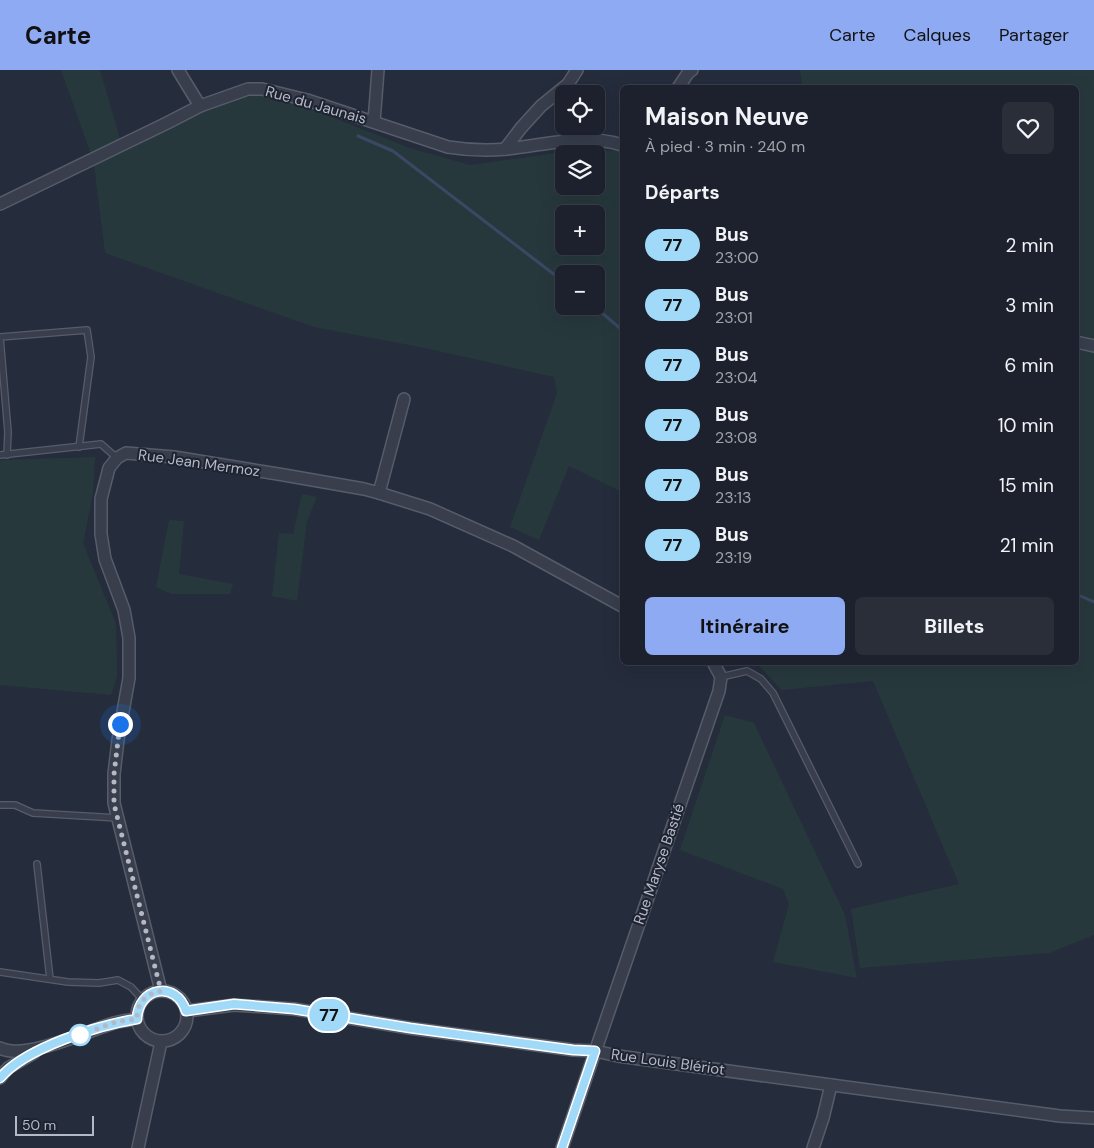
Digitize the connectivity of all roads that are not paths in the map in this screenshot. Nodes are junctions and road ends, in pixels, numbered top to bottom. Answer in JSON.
{"nodes":[{"id":1,"x":178,"y":70,"type":"edge"},
{"id":2,"x":378,"y":70,"type":"edge"},
{"id":3,"x":577,"y":70,"type":"edge"},
{"id":4,"x":692,"y":70,"type":"edge"},
{"id":5,"x":680,"y":85,"type":"edge"},
{"id":6,"x":200,"y":106,"type":"junction"},
{"id":7,"x":374,"y":122,"type":"junction"},
{"id":8,"x":620,"y":145,"type":"edge"},
{"id":9,"x":505,"y":149,"type":"junction"},
{"id":10,"x":0,"y":204,"type":"edge"},
{"id":11,"x":0,"y":338,"type":"edge"},
{"id":12,"x":1079,"y":343,"type":"edge"},
{"id":13,"x":1094,"y":346,"type":"edge"},
{"id":14,"x":2,"y":395,"type":"edge"},
{"id":15,"x":404,"y":399,"type":"dead end"},
{"id":16,"x":79,"y":446,"type":"junction"},
{"id":17,"x":3,"y":455,"type":"edge"},
{"id":18,"x":117,"y":458,"type":"junction"},
{"id":19,"x":379,"y":493,"type":"junction"},
{"id":20,"x":620,"y":605,"type":"edge"},
{"id":21,"x":715,"y":665,"type":"edge"},
{"id":22,"x":721,"y":677,"type":"junction"},
{"id":23,"x":0,"y":805,"type":"edge"},
{"id":24,"x":118,"y":818,"type":"junction"},
{"id":25,"x":37,"y":864,"type":"dead end"},
{"id":26,"x":858,"y":864,"type":"dead end"},
{"id":27,"x":0,"y":972,"type":"edge"},
{"id":28,"x":50,"y":979,"type":"junction"},
{"id":29,"x":161,"y":991,"type":"junction"},
{"id":30,"x":143,"y":1000,"type":"junction"},
{"id":31,"x":186,"y":1011,"type":"junction"},
{"id":32,"x":137,"y":1019,"type":"junction"},
{"id":33,"x":161,"y":1042,"type":"junction"},
{"id":34,"x":49,"y":1045,"type":"junction"},
{"id":35,"x":0,"y":1048,"type":"edge"},
{"id":36,"x":595,"y":1051,"type":"junction"},
{"id":37,"x":0,"y":1078,"type":"edge"},
{"id":38,"x":831,"y":1085,"type":"junction"},
{"id":39,"x":1094,"y":1118,"type":"edge"},
{"id":40,"x":138,"y":1148,"type":"edge"},
{"id":41,"x":562,"y":1148,"type":"edge"},
{"id":42,"x":813,"y":1148,"type":"edge"}],
"edges":[{"from":1,"to":6,"type":"street"},
{"from":2,"to":7,"type":"street"},
{"from":3,"to":9,"type":"street"},
{"from":4,"to":5,"type":"street"},
{"from":6,"to":7,"type":"street","name":"Rue du Jaunais"},
{"from":6,"to":10,"type":"street","name":"Rue du Jaunais"},
{"from":7,"to":9,"type":"street","name":"Rue du Jaunais"},
{"from":8,"to":9,"type":"street","name":"Rue du Jaunais"},
{"from":11,"to":14,"type":"lane"},
{"from":11,"to":16,"type":"lane"},
{"from":12,"to":13,"type":"street"},
{"from":14,"to":17,"type":"lane"},
{"from":15,"to":19,"type":"street"},
{"from":16,"to":17,"type":"lane"},
{"from":16,"to":18,"type":"lane"},
{"from":18,"to":19,"type":"street","name":"Rue Jean Mermoz"},
{"from":18,"to":24,"type":"street","name":"Rue Jean Mermoz"},
{"from":19,"to":20,"type":"street","name":"Rue Jean Mermoz"},
{"from":21,"to":22,"type":"street"},
{"from":22,"to":26,"type":"lane"},
{"from":22,"to":36,"type":"street","name":"Rue Maryse Bastié"},
{"from":23,"to":24,"type":"lane"},
{"from":24,"to":29,"type":"street","name":"Rue Jean Mermoz"},
{"from":25,"to":28,"type":"lane"},
{"from":27,"to":28,"type":"lane"},
{"from":28,"to":30,"type":"lane"},
{"from":29,"to":30,"type":"street"},
{"from":29,"to":31,"type":"street"},
{"from":30,"to":32,"type":"street"},
{"from":31,"to":33,"type":"street"},
{"from":31,"to":36,"type":"street","name":"Rue Louis Blériot"},
{"from":32,"to":33,"type":"street"},
{"from":32,"to":34,"type":"street"},
{"from":33,"to":40,"type":"street"},
{"from":34,"to":35,"type":"street"},
{"from":34,"to":37,"type":"street"},
{"from":36,"to":38,"type":"street","name":"Rue Louis Blériot"},
{"from":36,"to":41,"type":"street","name":"Rue Maryse Bastié"},
{"from":38,"to":39,"type":"street","name":"Rue Louis Blériot"},
{"from":38,"to":42,"type":"street"}]}
